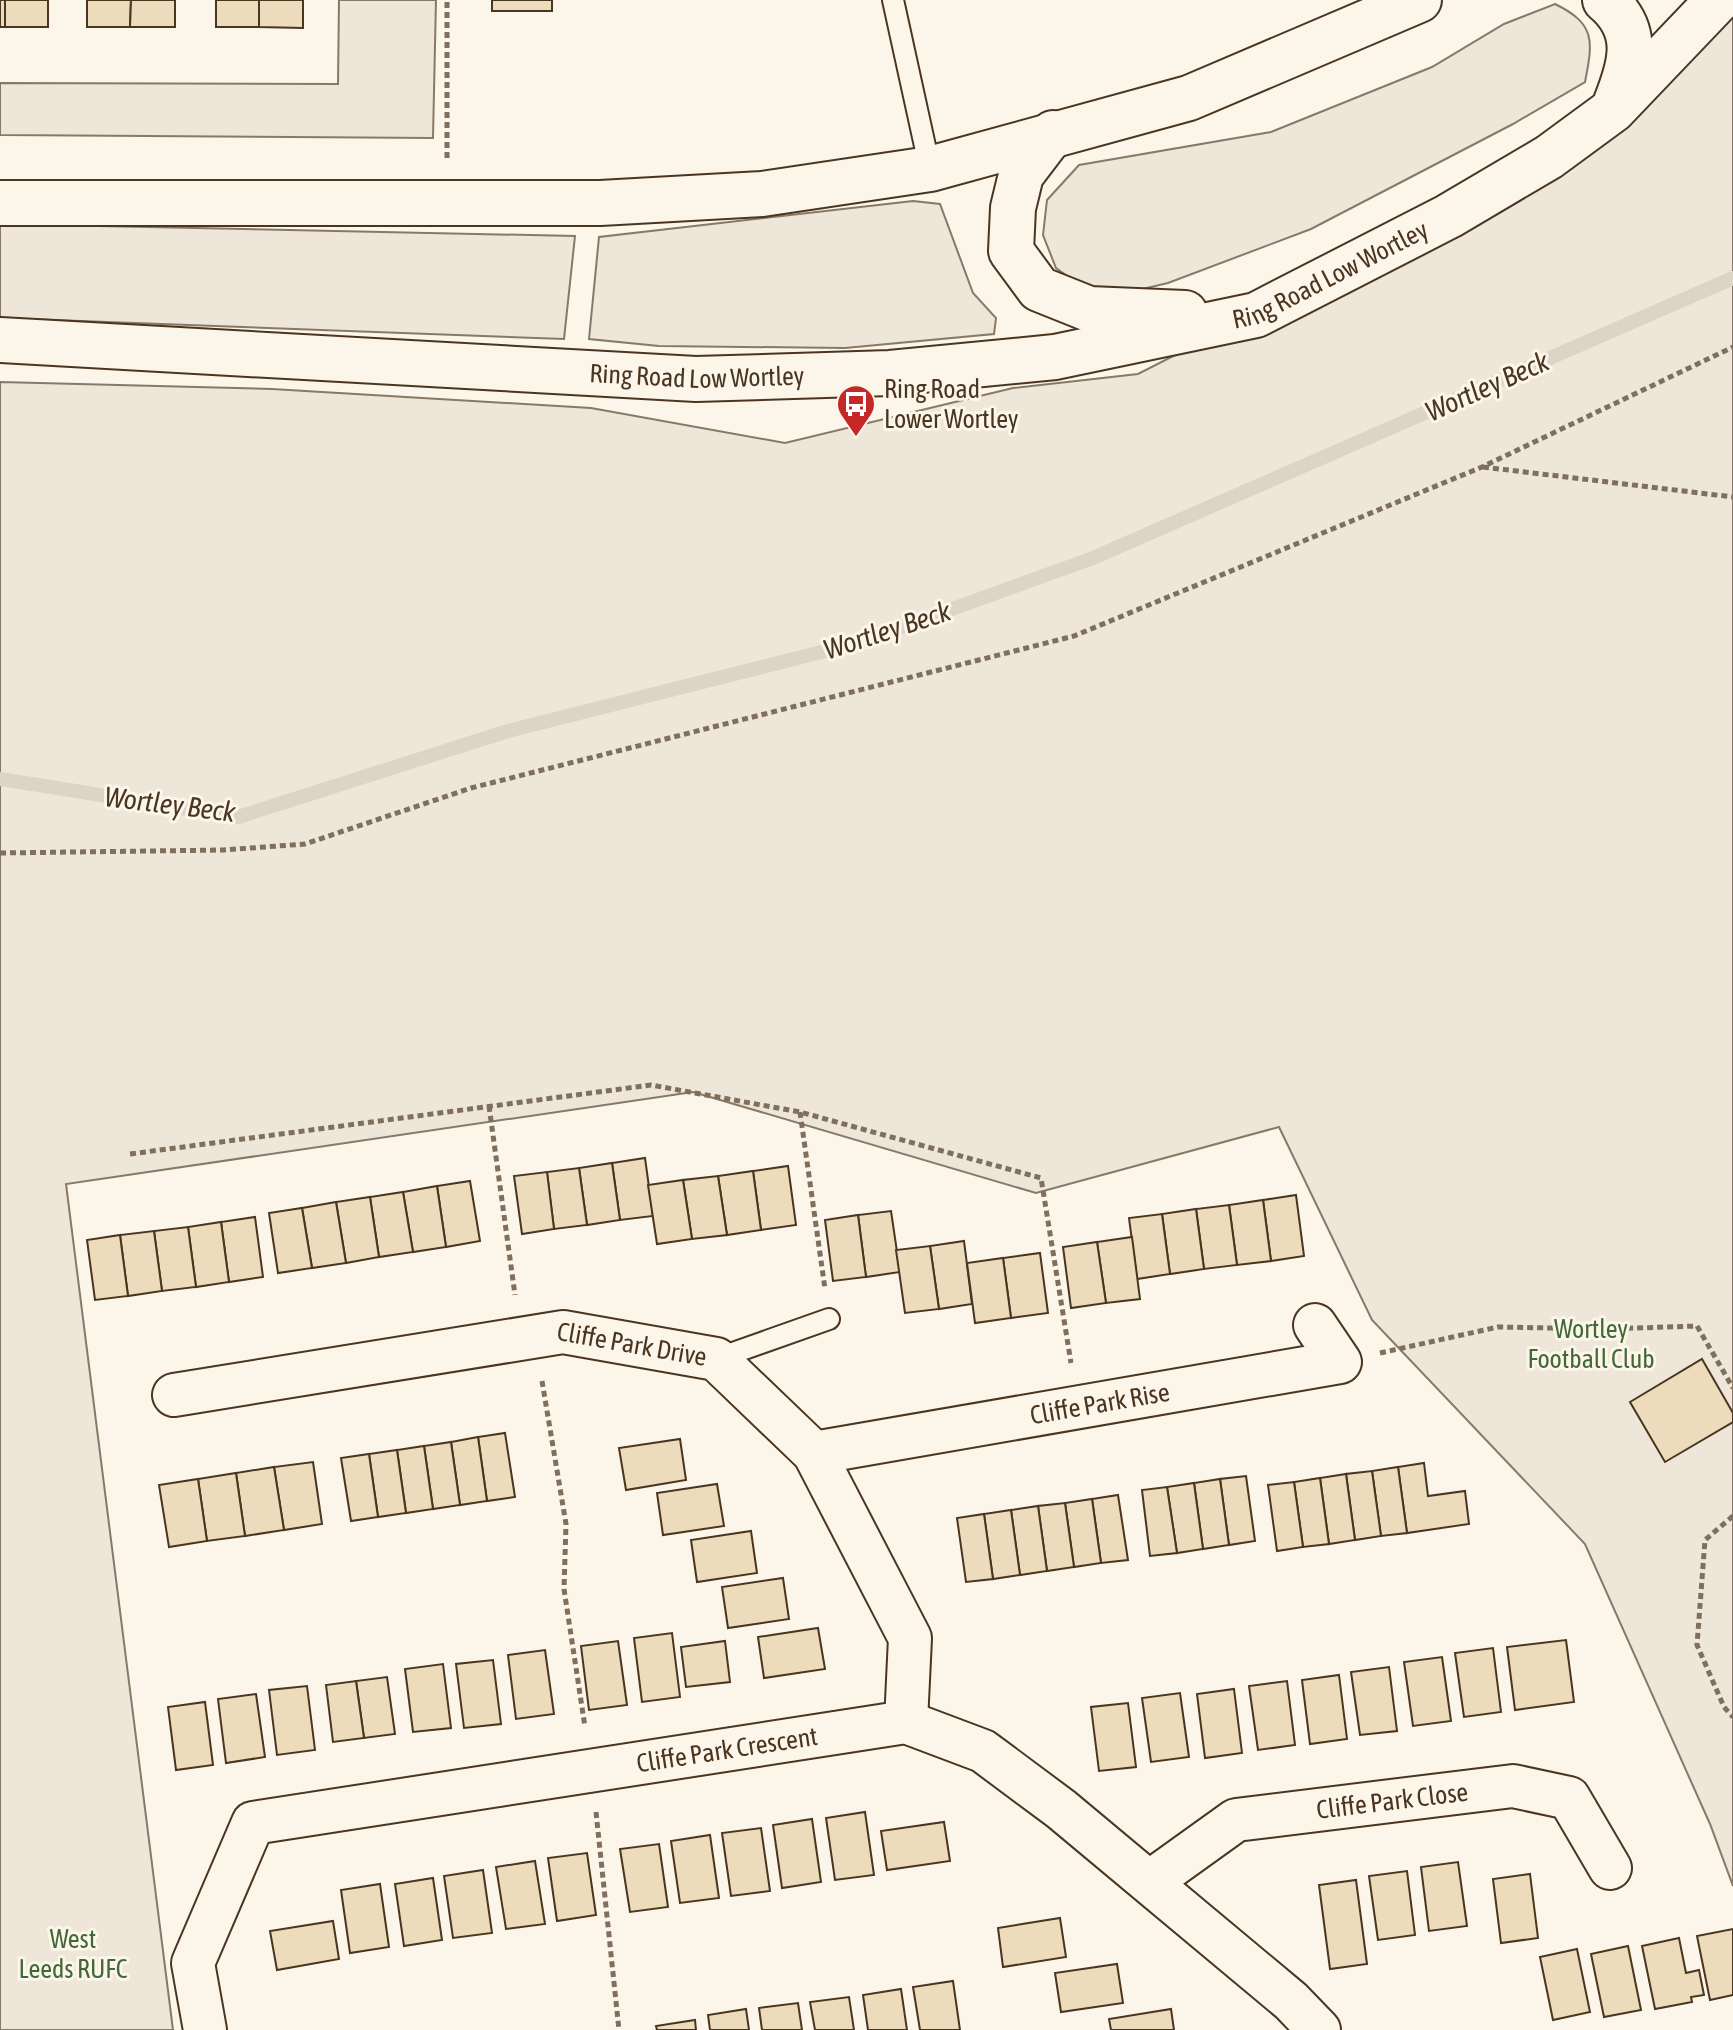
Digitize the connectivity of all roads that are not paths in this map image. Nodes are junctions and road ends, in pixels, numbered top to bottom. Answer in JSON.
{"nodes":[{"id":1,"x":893,"y":0,"type":"edge"},
{"id":2,"x":1419,"y":0,"type":"edge"},
{"id":3,"x":1605,"y":0,"type":"edge"},
{"id":4,"x":1718,"y":0,"type":"edge"},
{"id":5,"x":1613,"y":110,"type":"junction"},
{"id":6,"x":1053,"y":133,"type":"junction"},
{"id":7,"x":930,"y":169,"type":"junction"},
{"id":8,"x":0,"y":203,"type":"edge"},
{"id":9,"x":1256,"y":315,"type":"junction"},
{"id":10,"x":0,"y":340,"type":"edge"},
{"id":11,"x":829,"y":1319,"type":"road end"},
{"id":12,"x":1315,"y":1325,"type":"dead end"},
{"id":13,"x":716,"y":1359,"type":"junction"},
{"id":14,"x":174,"y":1395,"type":"dead end"},
{"id":15,"x":814,"y":1453,"type":"junction"},
{"id":16,"x":906,"y":1722,"type":"junction"},
{"id":17,"x":1610,"y":1868,"type":"dead end"},
{"id":18,"x":1151,"y":1881,"type":"junction"},
{"id":19,"x":205,"y":2030,"type":"edge"},
{"id":20,"x":1319,"y":2030,"type":"edge"}],
"edges":[{"from":1,"to":7,"type":"lane"},
{"from":2,"to":6,"type":"highway"},
{"from":3,"to":5,"type":"highway"},
{"from":4,"to":5,"type":"highway","name":"Ring Road Low Wortley"},
{"from":5,"to":9,"type":"highway","name":"Ring Road Low Wortley"},
{"from":6,"to":7,"type":"highway"},
{"from":6,"to":9,"type":"highway"},
{"from":7,"to":8,"type":"highway"},
{"from":9,"to":10,"type":"highway","name":"Ring Road Low Wortley"},
{"from":11,"to":13,"type":"lane"},
{"from":12,"to":15,"type":"street","name":"Cliffe Park Rise"},
{"from":13,"to":14,"type":"street","name":"Cliffe Park Drive"},
{"from":13,"to":15,"type":"street","name":"Cliffe Park Drive"},
{"from":15,"to":16,"type":"street","name":"Cliffe Park Drive"},
{"from":16,"to":18,"type":"street","name":"Cliffe Park Crescent"},
{"from":16,"to":19,"type":"street","name":"Cliffe Park Crescent"},
{"from":17,"to":18,"type":"street","name":"Cliffe Park Close"},
{"from":18,"to":20,"type":"street","name":"Cliffe Park Crescent"}]}
